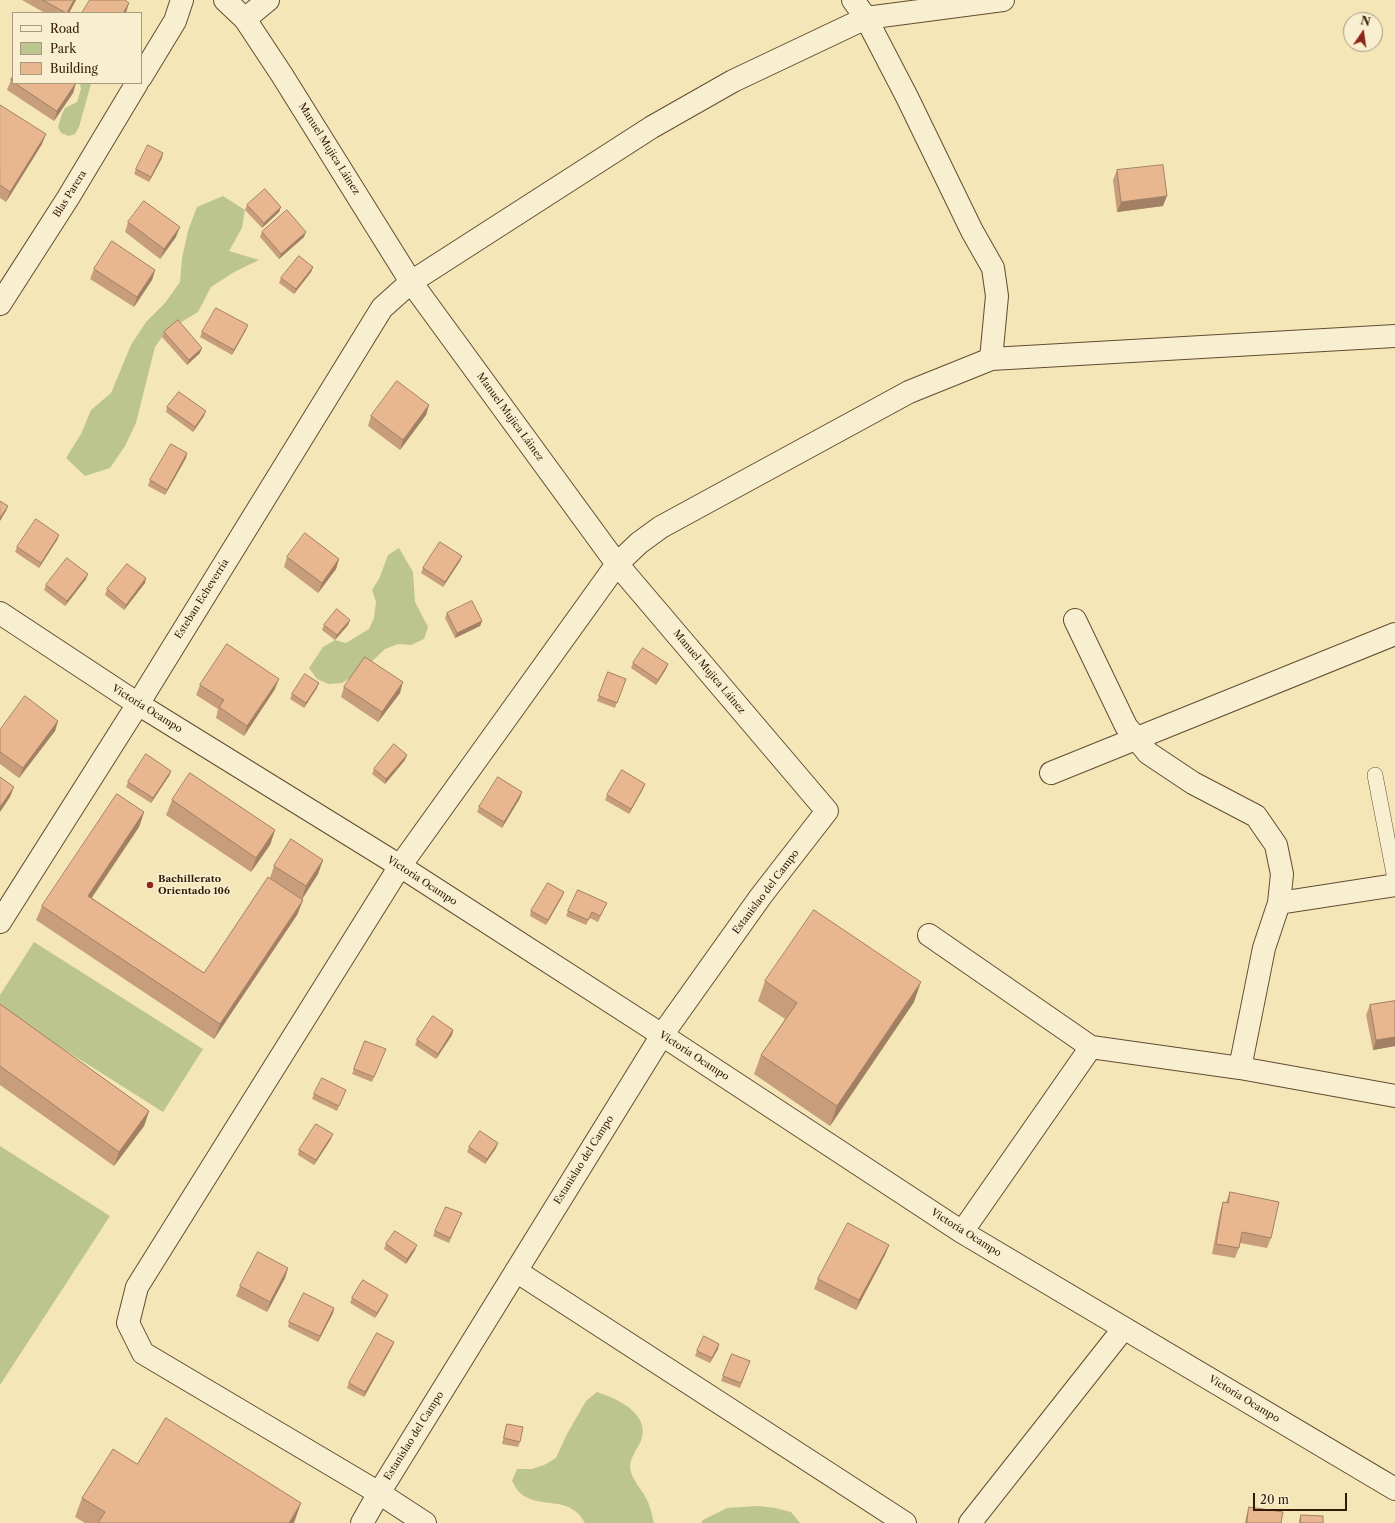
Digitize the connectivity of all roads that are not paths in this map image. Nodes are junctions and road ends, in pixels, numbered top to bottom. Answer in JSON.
{"nodes":[{"id":1,"x":182,"y":0,"type":"edge"},
{"id":2,"x":225,"y":0,"type":"edge"},
{"id":3,"x":268,"y":0,"type":"edge"},
{"id":4,"x":853,"y":0,"type":"edge"},
{"id":5,"x":1003,"y":0,"type":"edge"},
{"id":6,"x":866,"y":18,"type":"junction"},
{"id":7,"x":245,"y":19,"type":"junction"},
{"id":8,"x":142,"y":75,"type":"edge"},
{"id":9,"x":136,"y":84,"type":"edge"},
{"id":10,"x":411,"y":282,"type":"junction"},
{"id":11,"x":0,"y":304,"type":"edge"},
{"id":12,"x":1395,"y":336,"type":"edge"},
{"id":13,"x":991,"y":359,"type":"junction"},
{"id":14,"x":617,"y":564,"type":"junction"},
{"id":15,"x":0,"y":613,"type":"edge"},
{"id":16,"x":1075,"y":620,"type":"dead end"},
{"id":17,"x":1395,"y":634,"type":"edge"},
{"id":18,"x":138,"y":704,"type":"junction"},
{"id":19,"x":1136,"y":738,"type":"junction"},
{"id":20,"x":1051,"y":773,"type":"dead end"},
{"id":21,"x":1375,"y":775,"type":"dead end"},
{"id":22,"x":827,"y":811,"type":"joint"},
{"id":23,"x":400,"y":866,"type":"junction"},
{"id":24,"x":1395,"y":879,"type":"edge"},
{"id":25,"x":1395,"y":885,"type":"edge"},
{"id":26,"x":1279,"y":902,"type":"junction"},
{"id":27,"x":0,"y":922,"type":"edge"},
{"id":28,"x":929,"y":935,"type":"dead end"},
{"id":29,"x":662,"y":1035,"type":"junction"},
{"id":30,"x":1091,"y":1047,"type":"junction"},
{"id":31,"x":1240,"y":1068,"type":"junction"},
{"id":32,"x":1395,"y":1096,"type":"edge"},
{"id":33,"x":962,"y":1232,"type":"junction"},
{"id":34,"x":516,"y":1271,"type":"junction"},
{"id":35,"x":1124,"y":1328,"type":"junction"},
{"id":36,"x":1395,"y":1489,"type":"edge"},
{"id":37,"x":379,"y":1493,"type":"junction"},
{"id":38,"x":362,"y":1523,"type":"edge"},
{"id":39,"x":425,"y":1523,"type":"edge"},
{"id":40,"x":905,"y":1523,"type":"edge"},
{"id":41,"x":970,"y":1523,"type":"edge"}],
"edges":[{"from":1,"to":8,"type":"street"},
{"from":2,"to":7,"type":"street","name":"Manuel Mujica Láinez"},
{"from":3,"to":7,"type":"street"},
{"from":4,"to":6,"type":"street"},
{"from":5,"to":6,"type":"street","name":"Esteban Echeverría"},
{"from":6,"to":10,"type":"street","name":"Esteban Echeverría"},
{"from":6,"to":13,"type":"street"},
{"from":7,"to":10,"type":"street","name":"Manuel Mujica Láinez"},
{"from":9,"to":11,"type":"street","name":"Blas Parera"},
{"from":10,"to":14,"type":"street","name":"Manuel Mujica Láinez"},
{"from":10,"to":18,"type":"street","name":"Esteban Echeverría"},
{"from":12,"to":13,"type":"street"},
{"from":13,"to":14,"type":"street"},
{"from":14,"to":22,"type":"street","name":"Manuel Mujica Láinez"},
{"from":14,"to":23,"type":"street"},
{"from":15,"to":18,"type":"street","name":"Victoria Ocampo"},
{"from":16,"to":19,"type":"street"},
{"from":17,"to":19,"type":"street"},
{"from":18,"to":23,"type":"street","name":"Victoria Ocampo"},
{"from":18,"to":27,"type":"street","name":"Esteban Echeverría"},
{"from":19,"to":20,"type":"street"},
{"from":19,"to":26,"type":"street"},
{"from":21,"to":24,"type":"lane"},
{"from":22,"to":29,"type":"street","name":"Estanislao del Campo"},
{"from":23,"to":29,"type":"street","name":"Victoria Ocampo"},
{"from":23,"to":37,"type":"street"},
{"from":25,"to":26,"type":"street"},
{"from":26,"to":31,"type":"street"},
{"from":28,"to":30,"type":"street"},
{"from":29,"to":33,"type":"street","name":"Victoria Ocampo"},
{"from":29,"to":34,"type":"street","name":"Estanislao del Campo"},
{"from":30,"to":31,"type":"street"},
{"from":30,"to":33,"type":"street"},
{"from":31,"to":32,"type":"street"},
{"from":33,"to":35,"type":"street","name":"Victoria Ocampo"},
{"from":34,"to":37,"type":"street","name":"Estanislao del Campo"},
{"from":34,"to":40,"type":"street"},
{"from":35,"to":36,"type":"street","name":"Victoria Ocampo"},
{"from":35,"to":41,"type":"street"},
{"from":37,"to":38,"type":"street","name":"Estanislao del Campo"},
{"from":37,"to":39,"type":"street"}]}
